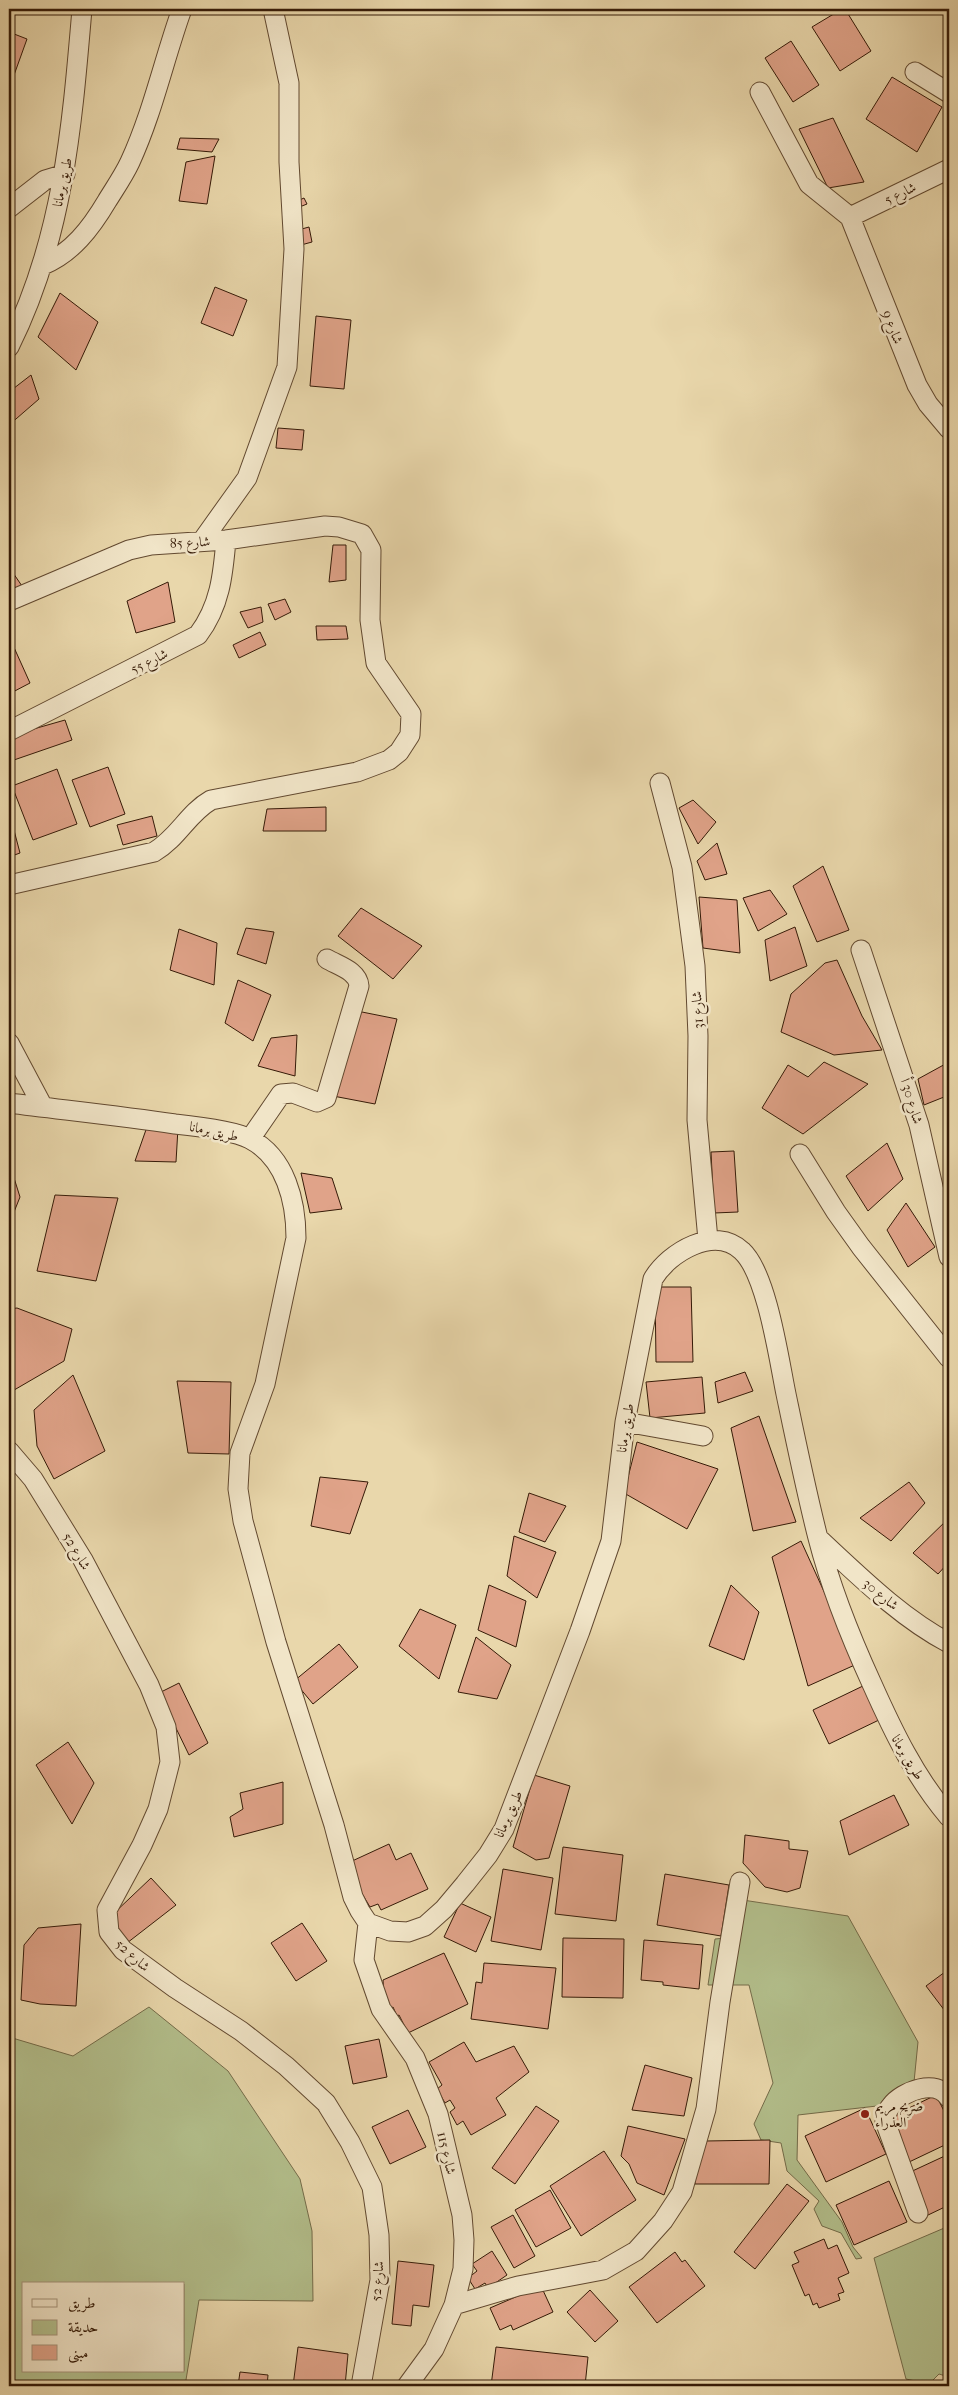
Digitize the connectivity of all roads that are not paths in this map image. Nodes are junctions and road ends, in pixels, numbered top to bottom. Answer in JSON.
{"nodes":[{"id":1,"x":82,"y":9,"type":"edge"},
{"id":2,"x":182,"y":9,"type":"edge"},
{"id":3,"x":273,"y":9,"type":"edge"},
{"id":4,"x":915,"y":72,"type":"dead end"},
{"id":5,"x":760,"y":92,"type":"dead end"},
{"id":6,"x":949,"y":93,"type":"edge"},
{"id":7,"x":949,"y":169,"type":"edge"},
{"id":8,"x":65,"y":174,"type":"junction"},
{"id":9,"x":9,"y":208,"type":"edge"},
{"id":10,"x":850,"y":217,"type":"junction"},
{"id":11,"x":43,"y":265,"type":"junction"},
{"id":12,"x":9,"y":347,"type":"edge"},
{"id":13,"x":949,"y":429,"type":"edge"},
{"id":14,"x":226,"y":540,"type":"junction"},
{"id":15,"x":202,"y":541,"type":"junction"},
{"id":16,"x":9,"y":601,"type":"edge"},
{"id":17,"x":9,"y":731,"type":"edge"},
{"id":18,"x":660,"y":783,"type":"dead end"},
{"id":19,"x":9,"y":885,"type":"edge"},
{"id":20,"x":861,"y":950,"type":"dead end"},
{"id":21,"x":327,"y":959,"type":"dead end"},
{"id":22,"x":9,"y":1043,"type":"edge"},
{"id":23,"x":9,"y":1103,"type":"edge"},
{"id":24,"x":43,"y":1107,"type":"junction"},
{"id":25,"x":250,"y":1139,"type":"junction"},
{"id":26,"x":800,"y":1154,"type":"dead end"},
{"id":27,"x":708,"y":1240,"type":"junction"},
{"id":28,"x":949,"y":1257,"type":"edge"},
{"id":29,"x":949,"y":1358,"type":"edge"},
{"id":30,"x":625,"y":1422,"type":"junction"},
{"id":31,"x":703,"y":1436,"type":"dead end"},
{"id":32,"x":9,"y":1451,"type":"edge"},
{"id":33,"x":818,"y":1538,"type":"junction"},
{"id":34,"x":949,"y":1643,"type":"edge"},
{"id":35,"x":949,"y":1817,"type":"edge"},
{"id":36,"x":740,"y":1882,"type":"dead end"},
{"id":37,"x":368,"y":1923,"type":"junction"},
{"id":38,"x":949,"y":2098,"type":"edge"},
{"id":39,"x":918,"y":2213,"type":"dead end"},
{"id":40,"x":454,"y":2304,"type":"junction"},
{"id":41,"x":361,"y":2386,"type":"edge"},
{"id":42,"x":408,"y":2386,"type":"edge"}],
"edges":[{"from":1,"to":8,"type":"street","name":"طريق برمانا"},
{"from":2,"to":11,"type":"street"},
{"from":3,"to":15,"type":"street"},
{"from":4,"to":6,"type":"street"},
{"from":5,"to":10,"type":"street"},
{"from":7,"to":10,"type":"street","name":"شارع 5"},
{"from":8,"to":9,"type":"street"},
{"from":8,"to":11,"type":"street","name":"طريق برمانا"},
{"from":10,"to":13,"type":"street","name":"شارع 9"},
{"from":11,"to":12,"type":"street","name":"طريق برمانا"},
{"from":14,"to":15,"type":"street","name":"شارع 85"},
{"from":14,"to":17,"type":"street","name":"شارع 55"},
{"from":14,"to":19,"type":"street","name":"شارع 85"},
{"from":15,"to":16,"type":"street","name":"شارع 85"},
{"from":18,"to":27,"type":"street","name":"شارع 31"},
{"from":20,"to":28,"type":"street","name":"شارع 30 أ"},
{"from":21,"to":25,"type":"street"},
{"from":22,"to":24,"type":"street"},
{"from":23,"to":24,"type":"street","name":"طريق برمانا"},
{"from":24,"to":25,"type":"street","name":"طريق برمانا"},
{"from":25,"to":37,"type":"street","name":"طريق برمانا"},
{"from":26,"to":29,"type":"street"},
{"from":27,"to":30,"type":"street","name":"طريق برمانا"},
{"from":27,"to":33,"type":"street","name":"طريق برمانا"},
{"from":30,"to":31,"type":"street"},
{"from":30,"to":37,"type":"street","name":"طريق برمانا"},
{"from":32,"to":41,"type":"street","name":"شارع 52"},
{"from":33,"to":34,"type":"street","name":"شارع 30"},
{"from":33,"to":35,"type":"street","name":"طريق برمانا"},
{"from":36,"to":40,"type":"street"},
{"from":37,"to":40,"type":"street","name":"شارع 115"},
{"from":38,"to":39,"type":"street"},
{"from":40,"to":42,"type":"street","name":"شارع 115"}]}
